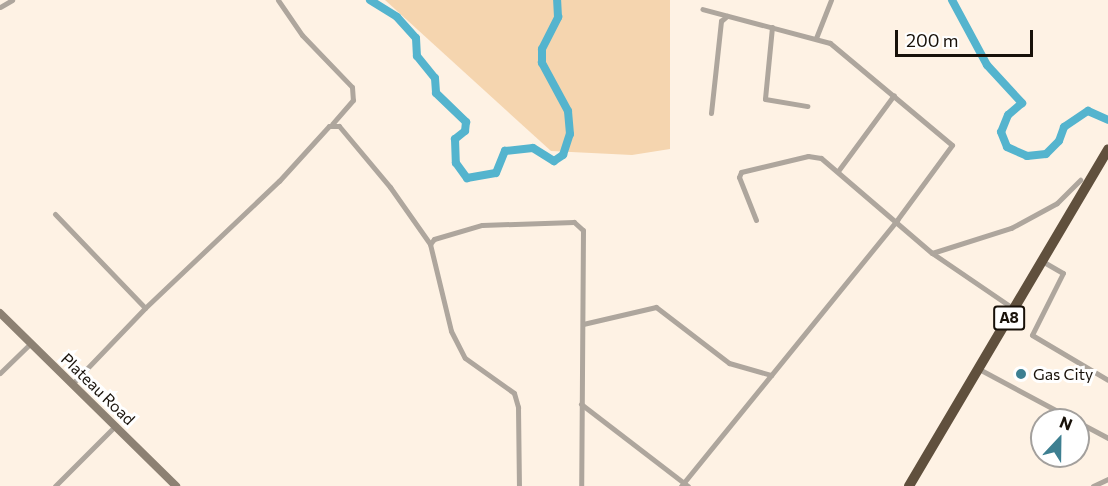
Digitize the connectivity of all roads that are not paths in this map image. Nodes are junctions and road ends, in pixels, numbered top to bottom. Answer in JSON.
{"nodes":[{"id":1,"x":12,"y":0,"type":"edge"},
{"id":2,"x":278,"y":0,"type":"edge"},
{"id":3,"x":831,"y":0,"type":"edge"},
{"id":4,"x":0,"y":7,"type":"edge"},
{"id":5,"x":702,"y":9,"type":"dead end"},
{"id":6,"x":727,"y":15,"type":"junction"},
{"id":7,"x":772,"y":27,"type":"junction"},
{"id":8,"x":816,"y":38,"type":"junction"},
{"id":9,"x":894,"y":95,"type":"junction"},
{"id":10,"x":807,"y":106,"type":"dead end"},
{"id":11,"x":711,"y":113,"type":"dead end"},
{"id":12,"x":332,"y":124,"type":"junction"},
{"id":13,"x":1108,"y":150,"type":"edge"},
{"id":14,"x":838,"y":171,"type":"junction"},
{"id":15,"x":1080,"y":180,"type":"dead end"},
{"id":16,"x":55,"y":214,"type":"dead end"},
{"id":17,"x":756,"y":220,"type":"dead end"},
{"id":18,"x":897,"y":220,"type":"junction"},
{"id":19,"x":430,"y":244,"type":"junction"},
{"id":20,"x":933,"y":253,"type":"junction"},
{"id":21,"x":1042,"y":261,"type":"junction"},
{"id":22,"x":145,"y":308,"type":"junction"},
{"id":23,"x":1014,"y":309,"type":"junction"},
{"id":24,"x":0,"y":313,"type":"edge"},
{"id":25,"x":583,"y":324,"type":"junction"},
{"id":26,"x":31,"y":343,"type":"junction"},
{"id":27,"x":979,"y":369,"type":"junction"},
{"id":28,"x":0,"y":373,"type":"edge"},
{"id":29,"x":771,"y":375,"type":"junction"},
{"id":30,"x":1108,"y":380,"type":"edge"},
{"id":31,"x":72,"y":384,"type":"junction"},
{"id":32,"x":581,"y":404,"type":"junction"},
{"id":33,"x":1052,"y":408,"type":"edge"},
{"id":34,"x":116,"y":425,"type":"junction"},
{"id":35,"x":1090,"y":428,"type":"edge"},
{"id":36,"x":1108,"y":438,"type":"edge"},
{"id":37,"x":1108,"y":479,"type":"edge"},
{"id":38,"x":684,"y":485,"type":"edge"},
{"id":39,"x":55,"y":486,"type":"edge"},
{"id":40,"x":176,"y":486,"type":"edge"},
{"id":41,"x":519,"y":486,"type":"edge"},
{"id":42,"x":581,"y":486,"type":"edge"},
{"id":43,"x":909,"y":486,"type":"edge"},
{"id":44,"x":1093,"y":486,"type":"edge"}],
"edges":[{"from":1,"to":4,"type":"street"},
{"from":2,"to":12,"type":"street"},
{"from":3,"to":8,"type":"street"},
{"from":5,"to":6,"type":"street"},
{"from":6,"to":7,"type":"street"},
{"from":6,"to":11,"type":"street"},
{"from":7,"to":8,"type":"street"},
{"from":7,"to":10,"type":"street"},
{"from":8,"to":9,"type":"street"},
{"from":9,"to":14,"type":"street"},
{"from":9,"to":18,"type":"street"},
{"from":12,"to":19,"type":"street"},
{"from":12,"to":22,"type":"street"},
{"from":13,"to":21,"type":"highway","number":"A8"},
{"from":14,"to":17,"type":"street"},
{"from":14,"to":18,"type":"street"},
{"from":15,"to":20,"type":"street"},
{"from":16,"to":22,"type":"street"},
{"from":18,"to":20,"type":"street"},
{"from":18,"to":29,"type":"street"},
{"from":19,"to":25,"type":"street"},
{"from":19,"to":41,"type":"street"},
{"from":20,"to":23,"type":"street"},
{"from":21,"to":23,"type":"highway","number":"A8"},
{"from":21,"to":30,"type":"street"},
{"from":22,"to":31,"type":"street"},
{"from":23,"to":27,"type":"highway","number":"A8"},
{"from":24,"to":26,"type":"street","name":"Plateau Road"},
{"from":25,"to":29,"type":"street"},
{"from":25,"to":32,"type":"street"},
{"from":26,"to":28,"type":"street"},
{"from":26,"to":31,"type":"street","name":"Plateau Road"},
{"from":27,"to":33,"type":"street"},
{"from":27,"to":43,"type":"highway","number":"A8"},
{"from":29,"to":38,"type":"street"},
{"from":31,"to":34,"type":"street","name":"Plateau Road"},
{"from":32,"to":38,"type":"street"},
{"from":32,"to":42,"type":"street"},
{"from":34,"to":39,"type":"street"},
{"from":34,"to":40,"type":"street","name":"Plateau Road"},
{"from":35,"to":36,"type":"street"},
{"from":37,"to":44,"type":"street"}]}
